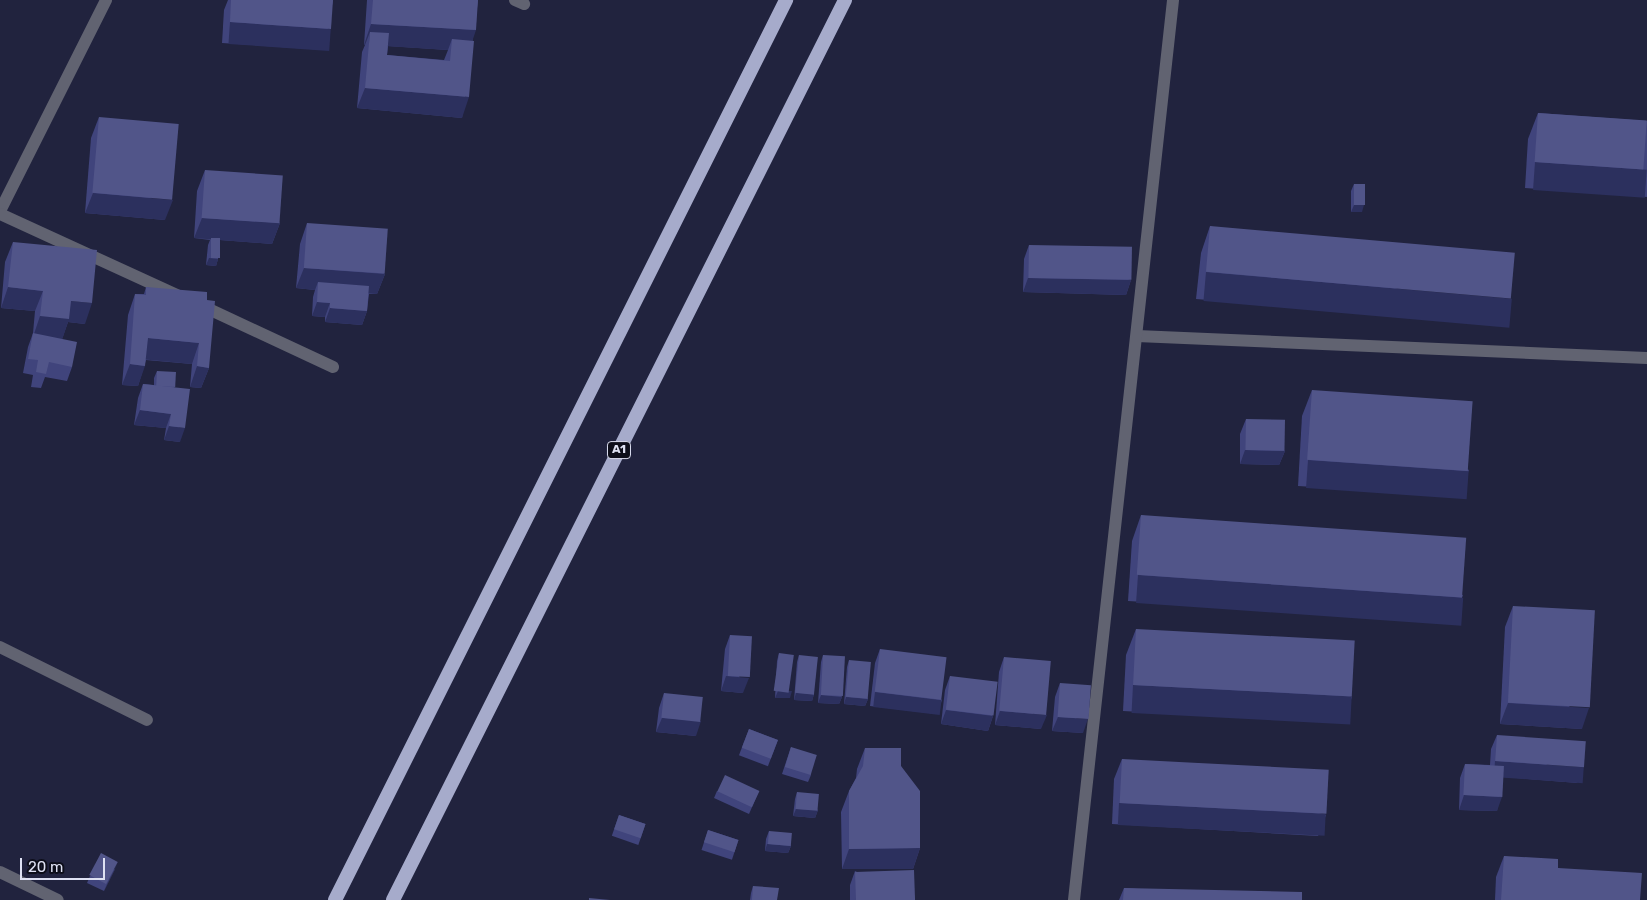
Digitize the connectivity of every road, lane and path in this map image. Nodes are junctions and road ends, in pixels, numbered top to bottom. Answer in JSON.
{"nodes":[{"id":1,"x":106,"y":0,"type":"edge"},
{"id":2,"x":786,"y":0,"type":"edge"},
{"id":3,"x":845,"y":0,"type":"edge"},
{"id":4,"x":1173,"y":0,"type":"edge"},
{"id":5,"x":0,"y":213,"type":"edge"},
{"id":6,"x":1137,"y":336,"type":"junction"},
{"id":7,"x":1647,"y":358,"type":"edge"},
{"id":8,"x":334,"y":367,"type":"dead end"},
{"id":9,"x":0,"y":647,"type":"edge"},
{"id":10,"x":147,"y":720,"type":"dead end"},
{"id":11,"x":0,"y":872,"type":"edge"},
{"id":12,"x":58,"y":900,"type":"edge"},
{"id":13,"x":335,"y":900,"type":"edge"},
{"id":14,"x":393,"y":900,"type":"edge"},
{"id":15,"x":1074,"y":900,"type":"edge"}],
"edges":[{"from":1,"to":5,"type":"street"},
{"from":2,"to":13,"type":"highway"},
{"from":3,"to":14,"type":"highway","number":"A1"},
{"from":4,"to":6,"type":"street"},
{"from":5,"to":8,"type":"street"},
{"from":6,"to":7,"type":"street"},
{"from":6,"to":15,"type":"street"},
{"from":9,"to":10,"type":"street"},
{"from":11,"to":12,"type":"street"}]}
